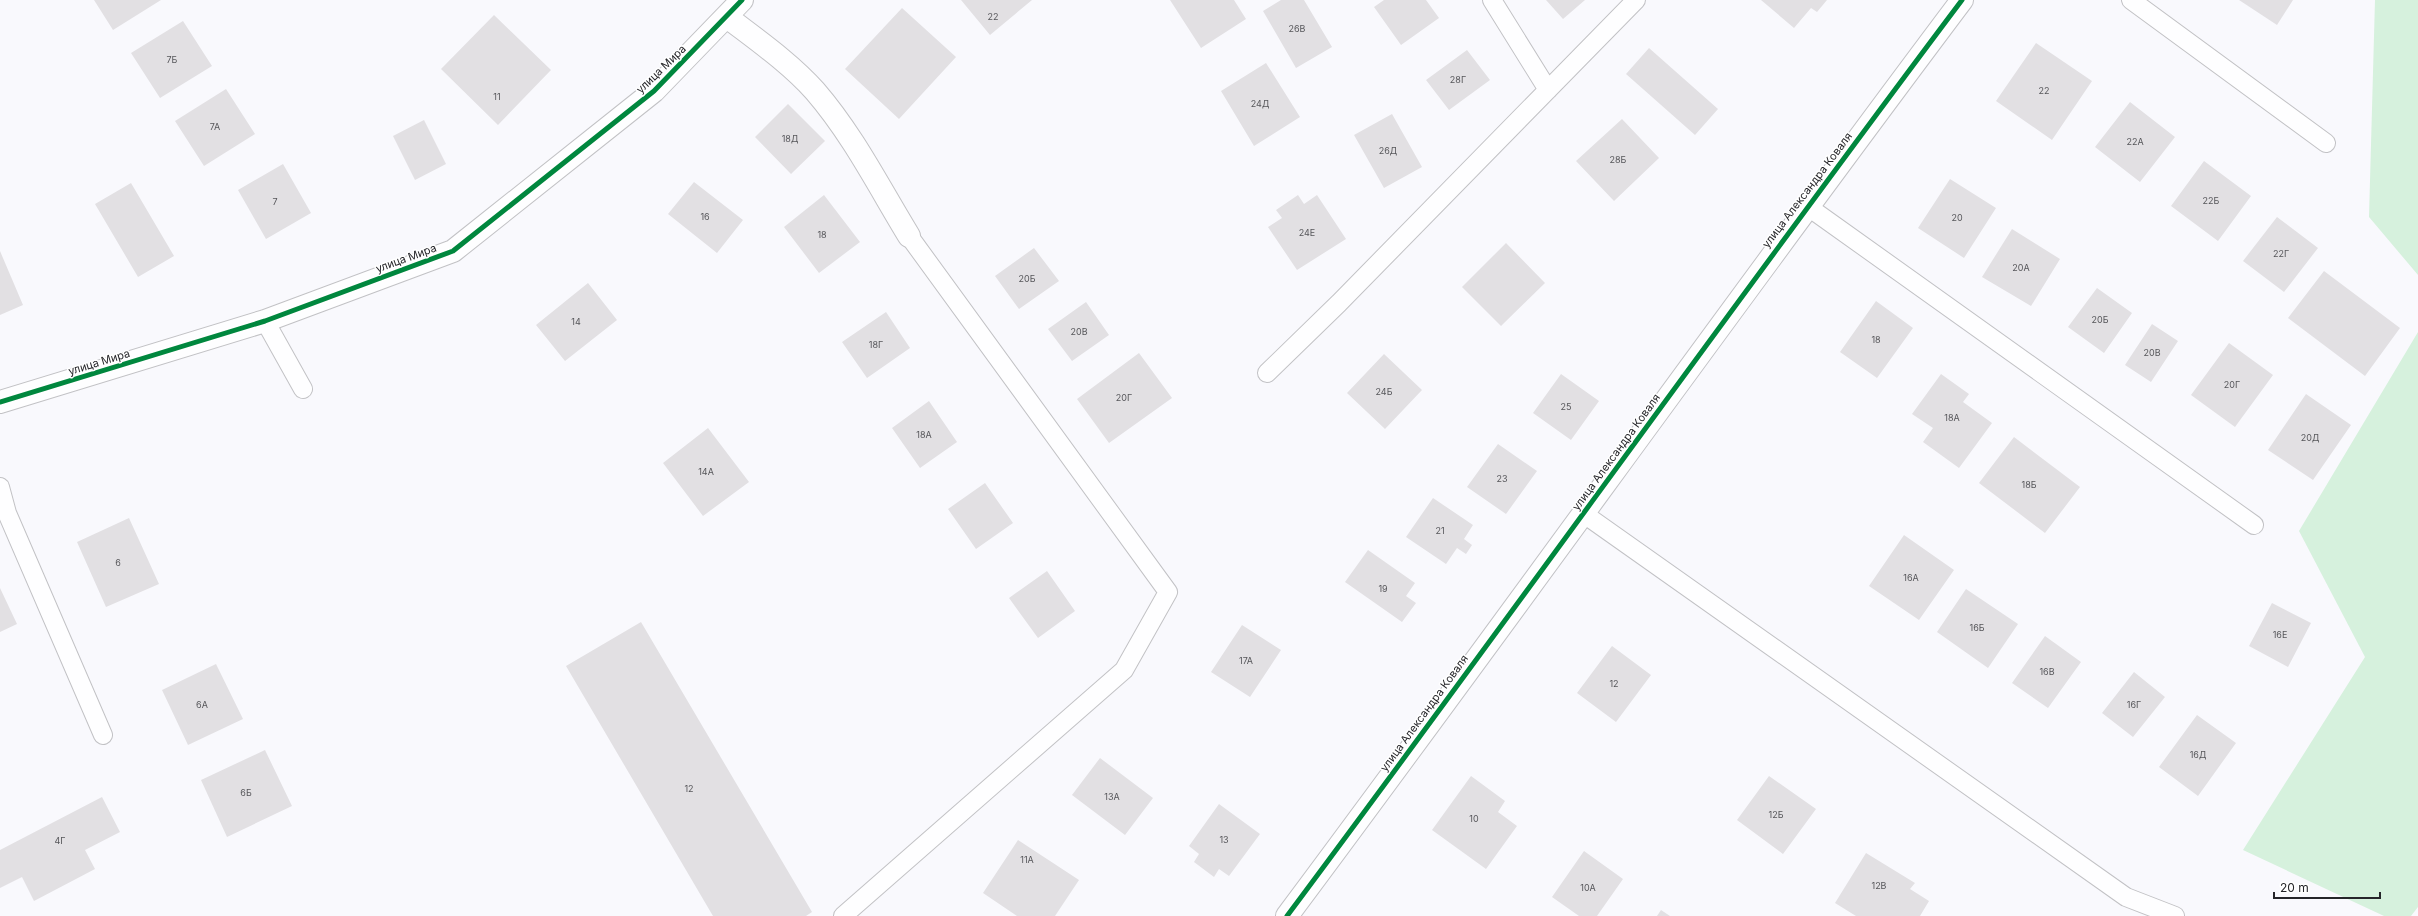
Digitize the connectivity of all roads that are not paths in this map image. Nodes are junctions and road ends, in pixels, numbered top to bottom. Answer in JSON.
{"nodes":[{"id":1,"x":742,"y":0,"type":"edge"},
{"id":2,"x":1492,"y":0,"type":"edge"},
{"id":3,"x":1636,"y":0,"type":"edge"},
{"id":4,"x":1962,"y":0,"type":"edge"},
{"id":5,"x":2131,"y":0,"type":"edge"},
{"id":6,"x":727,"y":17,"type":"junction"},
{"id":7,"x":1548,"y":90,"type":"junction"},
{"id":8,"x":2326,"y":143,"type":"dead end"},
{"id":9,"x":1807,"y":206,"type":"junction"},
{"id":10,"x":909,"y":236,"type":"joint"},
{"id":11,"x":265,"y":321,"type":"junction"},
{"id":12,"x":1267,"y":373,"type":"dead end"},
{"id":13,"x":303,"y":389,"type":"dead end"},
{"id":14,"x":0,"y":402,"type":"edge"},
{"id":15,"x":0,"y":487,"type":"edge"},
{"id":16,"x":1584,"y":514,"type":"junction"},
{"id":17,"x":2254,"y":524,"type":"dead end"},
{"id":18,"x":104,"y":735,"type":"dead end"},
{"id":19,"x":843,"y":916,"type":"edge"},
{"id":20,"x":1287,"y":916,"type":"edge"},
{"id":21,"x":2175,"y":916,"type":"edge"}],
"edges":[{"from":1,"to":6,"type":"street","name":"улица Мира"},
{"from":2,"to":7,"type":"lane"},
{"from":3,"to":7,"type":"lane"},
{"from":4,"to":9,"type":"street","name":"улица Александра Коваля"},
{"from":5,"to":8,"type":"lane"},
{"from":6,"to":10,"type":"street"},
{"from":6,"to":11,"type":"street","name":"улица Мира"},
{"from":7,"to":12,"type":"lane"},
{"from":9,"to":16,"type":"street","name":"улица Александра Коваля"},
{"from":9,"to":17,"type":"lane"},
{"from":10,"to":19,"type":"lane"},
{"from":11,"to":13,"type":"lane"},
{"from":11,"to":14,"type":"street","name":"улица Мира"},
{"from":15,"to":18,"type":"lane"},
{"from":16,"to":20,"type":"street","name":"улица Александра Коваля"},
{"from":16,"to":21,"type":"lane"}]}
